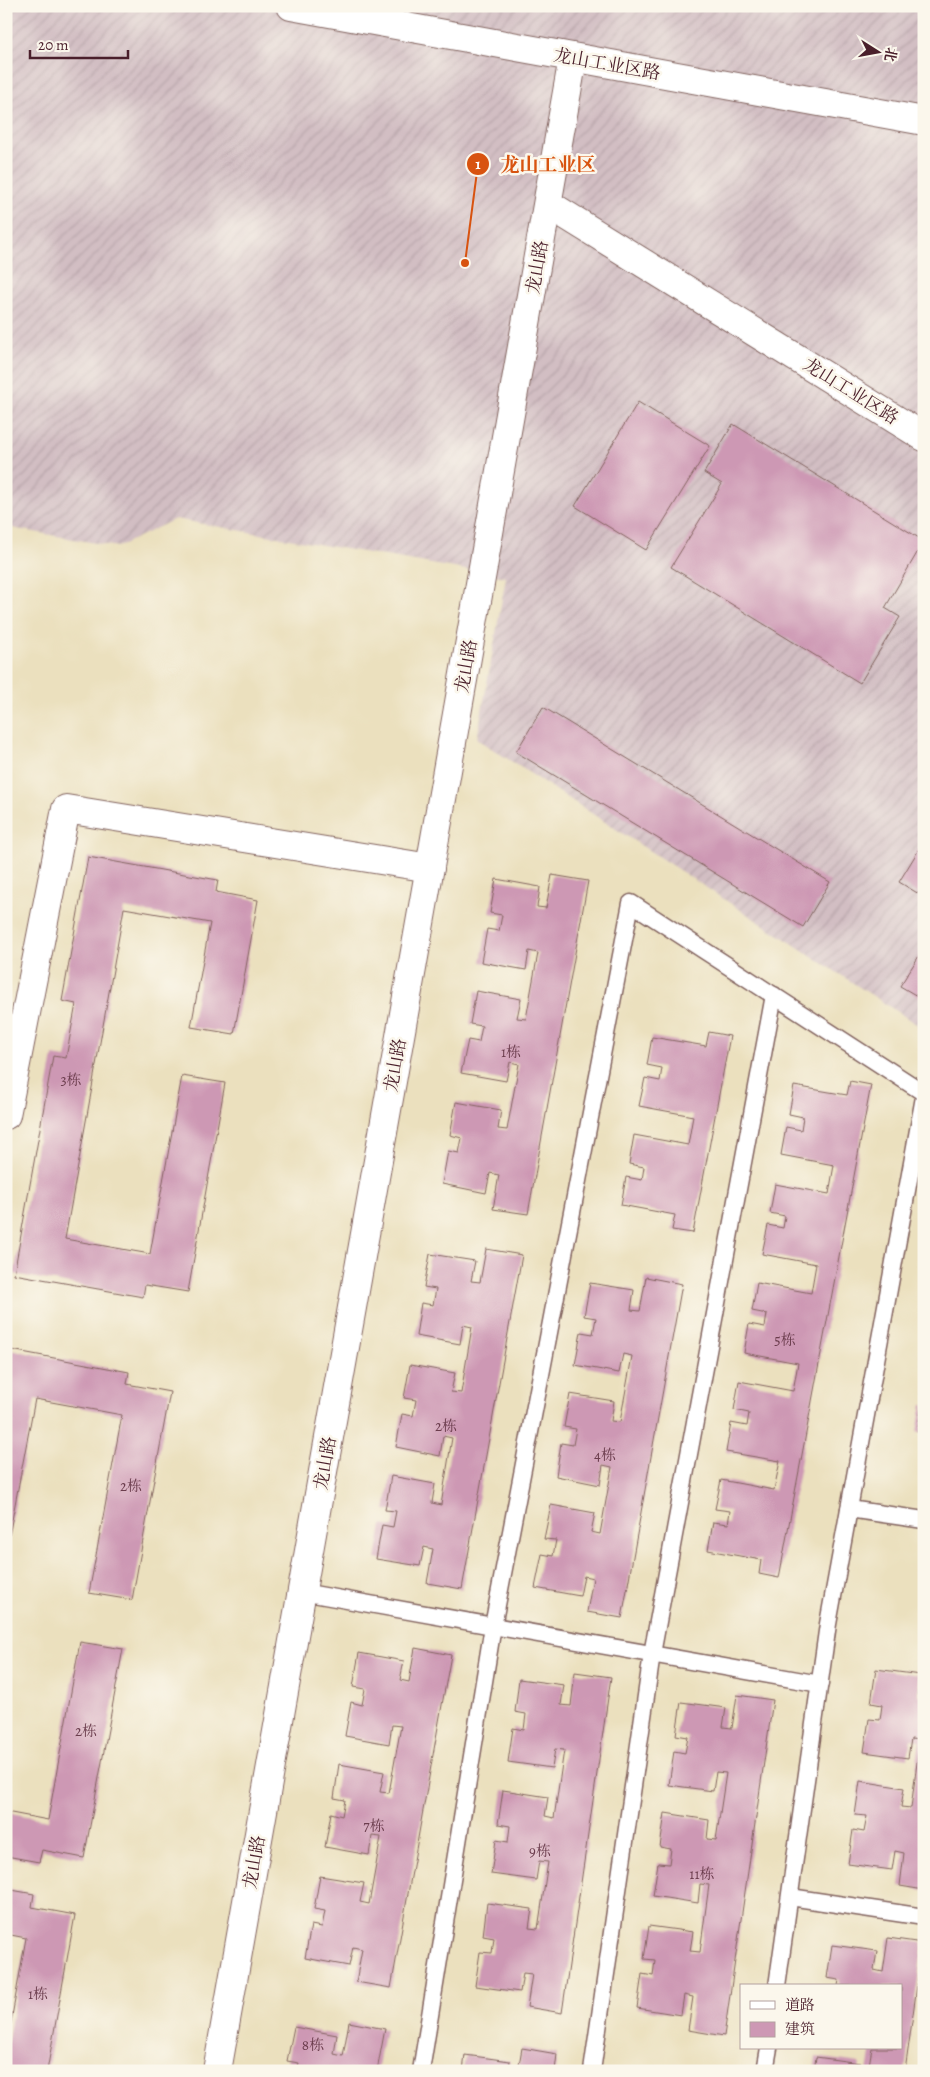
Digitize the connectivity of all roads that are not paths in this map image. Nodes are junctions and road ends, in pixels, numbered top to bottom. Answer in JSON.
{"nodes":[{"id":1,"x":291,"y":6,"type":"edge"},
{"id":2,"x":573,"y":58,"type":"junction"},
{"id":3,"x":924,"y":121,"type":"edge"},
{"id":4,"x":548,"y":204,"type":"junction"},
{"id":5,"x":924,"y":437,"type":"edge"},
{"id":6,"x":430,"y":868,"type":"junction"},
{"id":7,"x":774,"y":995,"type":"junction"},
{"id":8,"x":924,"y":1093,"type":"edge"},
{"id":9,"x":924,"y":1097,"type":"edge"},
{"id":10,"x":6,"y":1115,"type":"edge"},
{"id":11,"x":848,"y":1510,"type":"junction"},
{"id":12,"x":924,"y":1520,"type":"edge"},
{"id":13,"x":302,"y":1592,"type":"junction"},
{"id":14,"x":492,"y":1626,"type":"junction"},
{"id":15,"x":652,"y":1654,"type":"junction"},
{"id":16,"x":820,"y":1684,"type":"junction"},
{"id":17,"x":790,"y":1897,"type":"junction"},
{"id":18,"x":924,"y":1916,"type":"edge"},
{"id":19,"x":777,"y":1984,"type":"edge"},
{"id":20,"x":769,"y":2050,"type":"edge"},
{"id":21,"x":218,"y":2071,"type":"edge"},
{"id":22,"x":421,"y":2071,"type":"edge"},
{"id":23,"x":592,"y":2071,"type":"edge"},
{"id":24,"x":766,"y":2071,"type":"edge"}],
"edges":[{"from":1,"to":2,"type":"street","name":"龙山工业区路"},
{"from":2,"to":3,"type":"street","name":"龙山工业区路"},
{"from":2,"to":4,"type":"street","name":"龙山路"},
{"from":4,"to":5,"type":"street","name":"龙山工业区路"},
{"from":4,"to":6,"type":"street","name":"龙山路"},
{"from":6,"to":10,"type":"street"},
{"from":6,"to":13,"type":"street","name":"龙山路"},
{"from":7,"to":8,"type":"lane"},
{"from":7,"to":14,"type":"lane"},
{"from":7,"to":15,"type":"lane"},
{"from":9,"to":11,"type":"lane"},
{"from":11,"to":12,"type":"lane"},
{"from":11,"to":16,"type":"lane"},
{"from":13,"to":14,"type":"lane"},
{"from":13,"to":21,"type":"street","name":"龙山路"},
{"from":14,"to":15,"type":"lane"},
{"from":14,"to":22,"type":"lane"},
{"from":15,"to":16,"type":"lane"},
{"from":15,"to":23,"type":"lane"},
{"from":16,"to":17,"type":"lane"},
{"from":17,"to":18,"type":"lane"},
{"from":17,"to":19,"type":"lane"},
{"from":20,"to":24,"type":"lane"}]}
